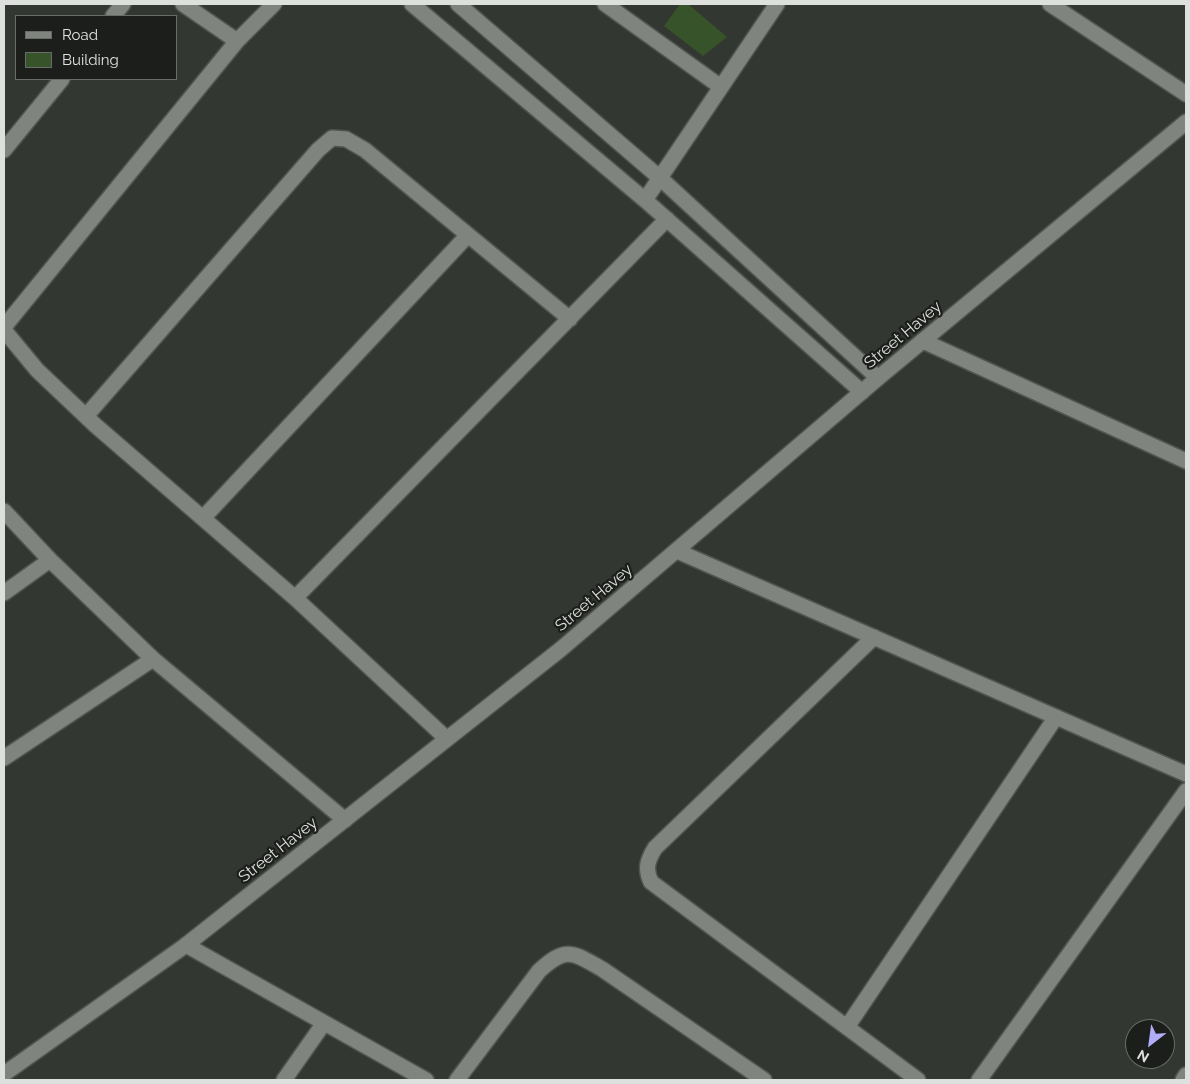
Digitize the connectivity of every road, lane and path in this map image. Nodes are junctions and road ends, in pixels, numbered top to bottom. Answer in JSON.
{"nodes":[{"id":1,"x":123,"y":4,"type":"edge"},
{"id":2,"x":183,"y":4,"type":"edge"},
{"id":3,"x":274,"y":4,"type":"edge"},
{"id":4,"x":412,"y":4,"type":"edge"},
{"id":5,"x":458,"y":4,"type":"edge"},
{"id":6,"x":605,"y":4,"type":"edge"},
{"id":7,"x":777,"y":4,"type":"edge"},
{"id":8,"x":1050,"y":4,"type":"edge"},
{"id":9,"x":114,"y":15,"type":"edge"},
{"id":10,"x":237,"y":41,"type":"junction"},
{"id":11,"x":61,"y":80,"type":"edge"},
{"id":12,"x":721,"y":87,"type":"junction"},
{"id":13,"x":1186,"y":94,"type":"edge"},
{"id":14,"x":1186,"y":122,"type":"edge"},
{"id":15,"x":4,"y":150,"type":"edge"},
{"id":16,"x":660,"y":178,"type":"junction"},
{"id":17,"x":645,"y":200,"type":"junction"},
{"id":18,"x":667,"y":220,"type":"junction"},
{"id":19,"x":468,"y":235,"type":"junction"},
{"id":20,"x":570,"y":319,"type":"junction"},
{"id":21,"x":4,"y":328,"type":"edge"},
{"id":22,"x":923,"y":341,"type":"junction"},
{"id":23,"x":878,"y":378,"type":"junction"},
{"id":24,"x":862,"y":392,"type":"junction"},
{"id":25,"x":86,"y":416,"type":"junction"},
{"id":26,"x":1186,"y":461,"type":"edge"},
{"id":27,"x":4,"y":511,"type":"edge"},
{"id":28,"x":203,"y":518,"type":"junction"},
{"id":29,"x":677,"y":551,"type":"junction"},
{"id":30,"x":50,"y":560,"type":"junction"},
{"id":31,"x":4,"y":592,"type":"edge"},
{"id":32,"x":295,"y":598,"type":"junction"},
{"id":33,"x":874,"y":637,"type":"junction"},
{"id":34,"x":153,"y":659,"type":"junction"},
{"id":35,"x":1056,"y":717,"type":"junction"},
{"id":36,"x":447,"y":739,"type":"junction"},
{"id":37,"x":4,"y":758,"type":"edge"},
{"id":38,"x":1186,"y":774,"type":"edge"},
{"id":39,"x":1186,"y":792,"type":"edge"},
{"id":40,"x":344,"y":820,"type":"junction"},
{"id":41,"x":186,"y":945,"type":"junction"},
{"id":42,"x":324,"y":1023,"type":"junction"},
{"id":43,"x":847,"y":1027,"type":"junction"},
{"id":44,"x":4,"y":1074,"type":"edge"},
{"id":45,"x":1186,"y":1075,"type":"edge"},
{"id":46,"x":284,"y":1080,"type":"edge"},
{"id":47,"x":426,"y":1080,"type":"edge"},
{"id":48,"x":457,"y":1080,"type":"edge"},
{"id":49,"x":764,"y":1080,"type":"edge"},
{"id":50,"x":918,"y":1080,"type":"edge"},
{"id":51,"x":979,"y":1080,"type":"edge"},
{"id":52,"x":1183,"y":1080,"type":"edge"}],
"edges":[{"from":1,"to":9,"type":"street"},
{"from":2,"to":10,"type":"street"},
{"from":3,"to":10,"type":"street"},
{"from":4,"to":17,"type":"street"},
{"from":5,"to":16,"type":"street"},
{"from":6,"to":12,"type":"street"},
{"from":7,"to":12,"type":"street"},
{"from":8,"to":13,"type":"street"},
{"from":10,"to":21,"type":"street"},
{"from":11,"to":15,"type":"street"},
{"from":12,"to":16,"type":"street"},
{"from":14,"to":22,"type":"street","name":"Street Havey"},
{"from":16,"to":17,"type":"street"},
{"from":16,"to":23,"type":"street"},
{"from":17,"to":18,"type":"street"},
{"from":18,"to":20,"type":"street"},
{"from":18,"to":24,"type":"street"},
{"from":19,"to":20,"type":"street"},
{"from":19,"to":25,"type":"street"},
{"from":19,"to":28,"type":"street"},
{"from":20,"to":32,"type":"street"},
{"from":21,"to":25,"type":"street"},
{"from":22,"to":23,"type":"street","name":"Street Havey"},
{"from":22,"to":26,"type":"street"},
{"from":23,"to":24,"type":"street","name":"Street Havey"},
{"from":24,"to":29,"type":"street","name":"Street Havey"},
{"from":25,"to":28,"type":"street"},
{"from":27,"to":30,"type":"street"},
{"from":28,"to":32,"type":"street"},
{"from":29,"to":33,"type":"street"},
{"from":29,"to":36,"type":"street","name":"Street Havey"},
{"from":30,"to":31,"type":"street"},
{"from":30,"to":34,"type":"street"},
{"from":32,"to":36,"type":"street"},
{"from":33,"to":35,"type":"street"},
{"from":33,"to":43,"type":"street"},
{"from":34,"to":37,"type":"street"},
{"from":34,"to":40,"type":"street"},
{"from":35,"to":38,"type":"street"},
{"from":35,"to":43,"type":"street"},
{"from":36,"to":40,"type":"street","name":"Street Havey"},
{"from":39,"to":51,"type":"street"},
{"from":40,"to":41,"type":"street","name":"Street Havey"},
{"from":41,"to":42,"type":"street"},
{"from":41,"to":44,"type":"street","name":"Street Havey"},
{"from":42,"to":46,"type":"street"},
{"from":42,"to":47,"type":"street"},
{"from":43,"to":50,"type":"street"},
{"from":45,"to":52,"type":"street"},
{"from":48,"to":49,"type":"street"}]}
